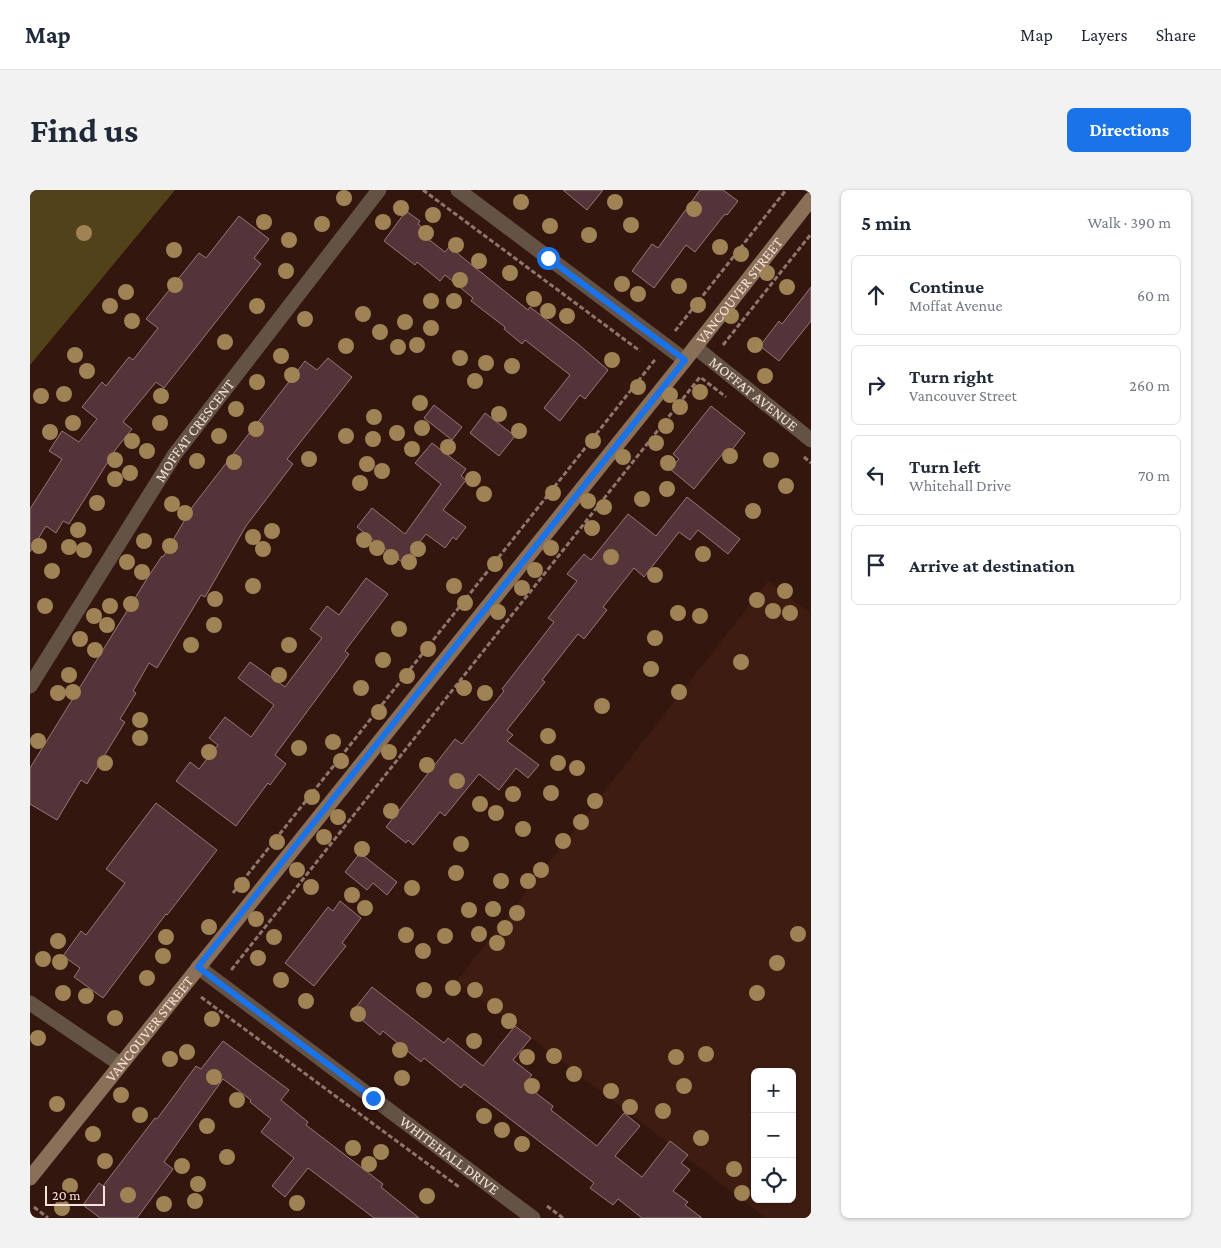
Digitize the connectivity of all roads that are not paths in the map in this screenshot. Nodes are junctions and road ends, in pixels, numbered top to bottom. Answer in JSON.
{"nodes":[{"id":1,"x":379,"y":190,"type":"edge"},
{"id":2,"x":458,"y":190,"type":"edge"},
{"id":3,"x":811,"y":199,"type":"edge"},
{"id":4,"x":695,"y":348,"type":"junction"},
{"id":5,"x":685,"y":360,"type":"junction"},
{"id":6,"x":811,"y":440,"type":"edge"},
{"id":7,"x":30,"y":686,"type":"edge"},
{"id":8,"x":198,"y":967,"type":"junction"},
{"id":9,"x":30,"y":1003,"type":"edge"},
{"id":10,"x":120,"y":1064,"type":"junction"},
{"id":11,"x":30,"y":1178,"type":"edge"},
{"id":12,"x":533,"y":1218,"type":"edge"}],
"edges":[{"from":1,"to":7,"type":"street","name":"MOFFAT CRESCENT"},
{"from":2,"to":5,"type":"street","name":"MOFFAT AVENUE"},
{"from":3,"to":4,"type":"street","name":"VANCOUVER STREET"},
{"from":4,"to":5,"type":"street","name":"VANCOUVER STREET"},
{"from":4,"to":6,"type":"street","name":"MOFFAT AVENUE"},
{"from":5,"to":8,"type":"street","name":"VANCOUVER STREET"},
{"from":8,"to":10,"type":"street","name":"VANCOUVER STREET"},
{"from":8,"to":12,"type":"street","name":"WHITEHALL DRIVE"},
{"from":9,"to":10,"type":"street"},
{"from":10,"to":11,"type":"street","name":"VANCOUVER STREET"}]}
